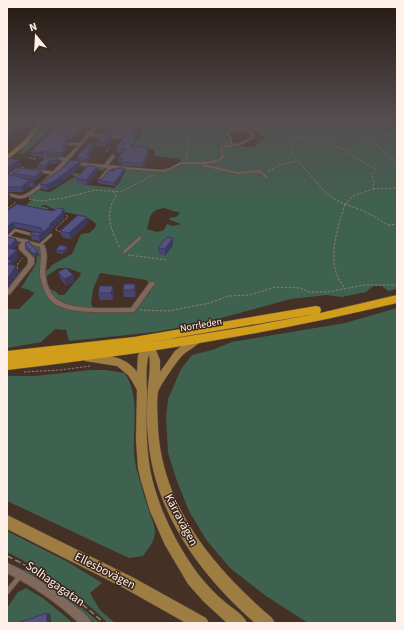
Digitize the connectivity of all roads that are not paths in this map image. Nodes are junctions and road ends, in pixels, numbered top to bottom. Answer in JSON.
{"nodes":[{"id":1,"x":15,"y":151,"type":"edge"},
{"id":2,"x":75,"y":151,"type":"edge"},
{"id":3,"x":222,"y":151,"type":"edge"},
{"id":4,"x":113,"y":156,"type":"dead end"},
{"id":5,"x":45,"y":157,"type":"edge"},
{"id":6,"x":7,"y":158,"type":"edge"},
{"id":7,"x":67,"y":160,"type":"junction"},
{"id":8,"x":199,"y":164,"type":"junction"},
{"id":9,"x":105,"y":166,"type":"junction"},
{"id":10,"x":111,"y":167,"type":"junction"},
{"id":11,"x":24,"y":168,"type":"edge"},
{"id":12,"x":124,"y":168,"type":"joint"},
{"id":13,"x":33,"y":170,"type":"edge"},
{"id":14,"x":54,"y":173,"type":"junction"},
{"id":15,"x":8,"y":177,"type":"edge"},
{"id":16,"x":267,"y":177,"type":"dead end"},
{"id":17,"x":15,"y":178,"type":"edge"},
{"id":18,"x":100,"y":179,"type":"edge"},
{"id":19,"x":7,"y":194,"type":"edge"},
{"id":20,"x":36,"y":235,"type":"edge"},
{"id":21,"x":51,"y":235,"type":"dead end"},
{"id":22,"x":7,"y":237,"type":"edge"},
{"id":23,"x":140,"y":238,"type":"dead end"},
{"id":24,"x":26,"y":241,"type":"junction"},
{"id":25,"x":40,"y":245,"type":"junction"},
{"id":26,"x":124,"y":252,"type":"road end"},
{"id":27,"x":152,"y":283,"type":"dead end"},
{"id":28,"x":8,"y":293,"type":"dead end"},
{"id":29,"x":397,"y":295,"type":"edge"},
{"id":30,"x":397,"y":299,"type":"edge"},
{"id":31,"x":175,"y":335,"type":"junction"},
{"id":32,"x":197,"y":339,"type":"junction"},
{"id":33,"x":134,"y":341,"type":"junction"},
{"id":34,"x":150,"y":347,"type":"junction"},
{"id":35,"x":7,"y":356,"type":"edge"},
{"id":36,"x":76,"y":357,"type":"junction"},
{"id":37,"x":7,"y":365,"type":"edge"},
{"id":38,"x":147,"y":390,"type":"junction"},
{"id":39,"x":7,"y":522,"type":"edge"},
{"id":40,"x":7,"y":568,"type":"edge"},
{"id":41,"x":21,"y":574,"type":"junction"},
{"id":42,"x":7,"y":592,"type":"edge"},
{"id":43,"x":87,"y":623,"type":"edge"},
{"id":44,"x":200,"y":623,"type":"edge"},
{"id":45,"x":239,"y":623,"type":"edge"},
{"id":46,"x":267,"y":623,"type":"edge"}],
"edges":[{"from":1,"to":6,"type":"main road"},
{"from":2,"to":7,"type":"street"},
{"from":3,"to":8,"type":"lane"},
{"from":4,"to":9,"type":"street"},
{"from":5,"to":7,"type":"street"},
{"from":7,"to":9,"type":"street"},
{"from":7,"to":14,"type":"street"},
{"from":8,"to":12,"type":"lane"},
{"from":8,"to":16,"type":"lane"},
{"from":9,"to":10,"type":"street"},
{"from":10,"to":12,"type":"street"},
{"from":10,"to":18,"type":"street"},
{"from":11,"to":15,"type":"lane"},
{"from":13,"to":14,"type":"street"},
{"from":14,"to":19,"type":"street"},
{"from":15,"to":17,"type":"street"},
{"from":20,"to":22,"type":"lane"},
{"from":21,"to":25,"type":"lane"},
{"from":22,"to":24,"type":"street"},
{"from":23,"to":26,"type":"lane"},
{"from":24,"to":25,"type":"street"},
{"from":24,"to":28,"type":"street"},
{"from":25,"to":27,"type":"street"},
{"from":29,"to":31,"type":"highway","name":"Norrleden"},
{"from":30,"to":32,"type":"highway","name":"Norrleden"},
{"from":31,"to":33,"type":"highway","name":"Norrleden"},
{"from":31,"to":34,"type":"main road"},
{"from":32,"to":34,"type":"highway","name":"Norrleden"},
{"from":32,"to":38,"type":"main road"},
{"from":33,"to":34,"type":"main road"},
{"from":33,"to":35,"type":"highway","name":"Norrleden"},
{"from":34,"to":36,"type":"highway","name":"Norrleden"},
{"from":34,"to":38,"type":"main road","name":"Kärravägen"},
{"from":36,"to":37,"type":"highway","name":"Norrleden"},
{"from":36,"to":38,"type":"main road","name":"Kärravägen"},
{"from":38,"to":45,"type":"main road","name":"Kärravägen"},
{"from":38,"to":46,"type":"main road","name":"Kärravägen"},
{"from":39,"to":44,"type":"main road","name":"Ellesbovägen"},
{"from":40,"to":41,"type":"street","name":"Solhagagatan"},
{"from":41,"to":42,"type":"lane"},
{"from":41,"to":43,"type":"street","name":"Solhagagatan"}]}
